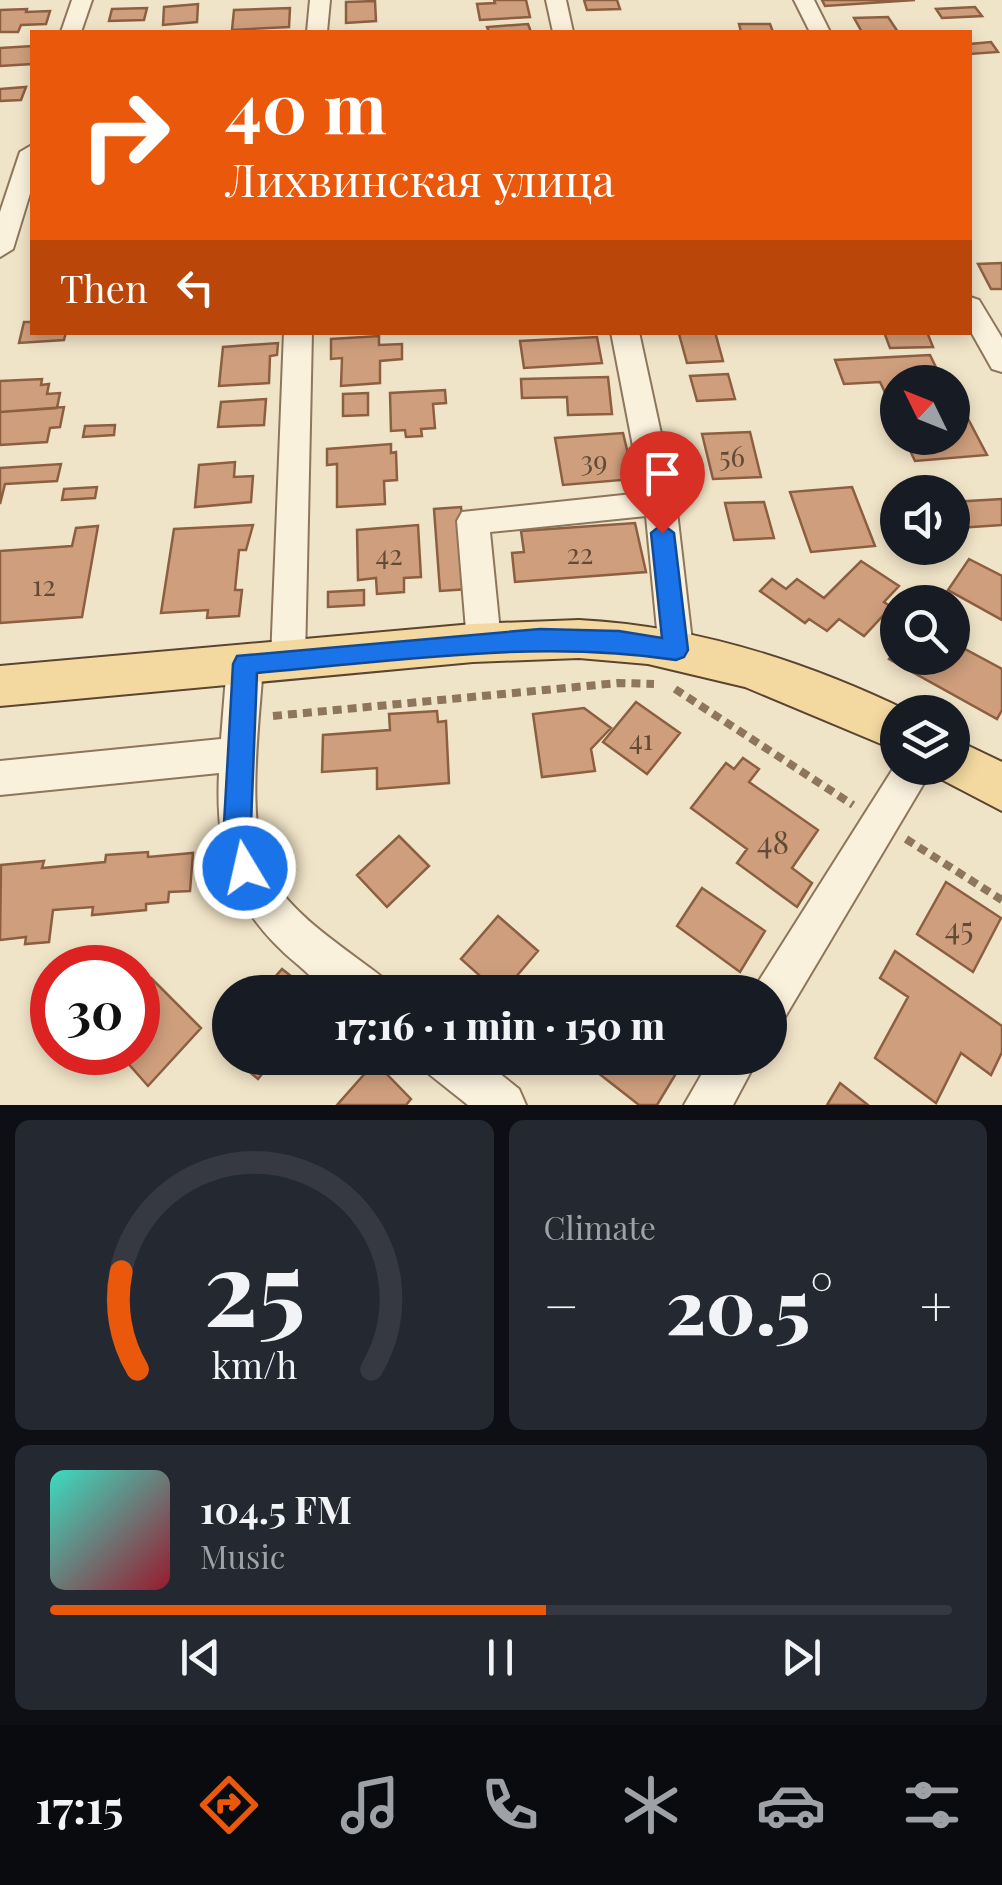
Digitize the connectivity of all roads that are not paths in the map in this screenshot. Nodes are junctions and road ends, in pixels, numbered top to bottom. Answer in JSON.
{"nodes":[{"id":1,"x":82,"y":0,"type":"edge"},
{"id":2,"x":320,"y":0,"type":"edge"},
{"id":3,"x":556,"y":0,"type":"edge"},
{"id":4,"x":804,"y":0,"type":"edge"},
{"id":5,"x":72,"y":30,"type":"edge"},
{"id":6,"x":318,"y":30,"type":"edge"},
{"id":7,"x":563,"y":30,"type":"edge"},
{"id":8,"x":819,"y":30,"type":"edge"},
{"id":9,"x":30,"y":158,"type":"edge"},
{"id":10,"x":0,"y":250,"type":"edge"},
{"id":11,"x":972,"y":308,"type":"edge"},
{"id":12,"x":994,"y":332,"type":"edge"},
{"id":13,"x":298,"y":335,"type":"edge"},
{"id":14,"x":626,"y":335,"type":"edge"},
{"id":15,"x":1002,"y":362,"type":"edge"},
{"id":16,"x":660,"y":503,"type":"junction"},
{"id":17,"x":484,"y":642,"type":"junction"},
{"id":18,"x":676,"y":650,"type":"junction"},
{"id":19,"x":267,"y":662,"type":"junction"},
{"id":20,"x":0,"y":686,"type":"edge"},
{"id":21,"x":880,"y":722,"type":"edge"},
{"id":22,"x":242,"y":736,"type":"junction"},
{"id":23,"x":970,"y":770,"type":"edge"},
{"id":24,"x":0,"y":778,"type":"edge"},
{"id":25,"x":903,"y":785,"type":"edge"},
{"id":26,"x":1002,"y":788,"type":"edge"},
{"id":27,"x":347,"y":975,"type":"edge"},
{"id":28,"x":786,"y":975,"type":"edge"},
{"id":29,"x":466,"y":1075,"type":"edge"},
{"id":30,"x":726,"y":1075,"type":"edge"},
{"id":31,"x":503,"y":1105,"type":"edge"},
{"id":32,"x":707,"y":1105,"type":"edge"}],
"edges":[{"from":1,"to":5,"type":"street"},
{"from":2,"to":6,"type":"street"},
{"from":3,"to":7,"type":"street"},
{"from":4,"to":8,"type":"street"},
{"from":9,"to":10,"type":"street"},
{"from":11,"to":12,"type":"street"},
{"from":12,"to":15,"type":"street"},
{"from":13,"to":19,"type":"street"},
{"from":14,"to":16,"type":"street"},
{"from":16,"to":17,"type":"street"},
{"from":16,"to":18,"type":"street"},
{"from":17,"to":18,"type":"main road"},
{"from":17,"to":19,"type":"main road"},
{"from":18,"to":21,"type":"main road"},
{"from":19,"to":20,"type":"main road"},
{"from":19,"to":22,"type":"street"},
{"from":22,"to":24,"type":"street"},
{"from":22,"to":27,"type":"street"},
{"from":23,"to":26,"type":"main road"},
{"from":25,"to":28,"type":"street"},
{"from":29,"to":31,"type":"street"},
{"from":30,"to":32,"type":"street"}]}
